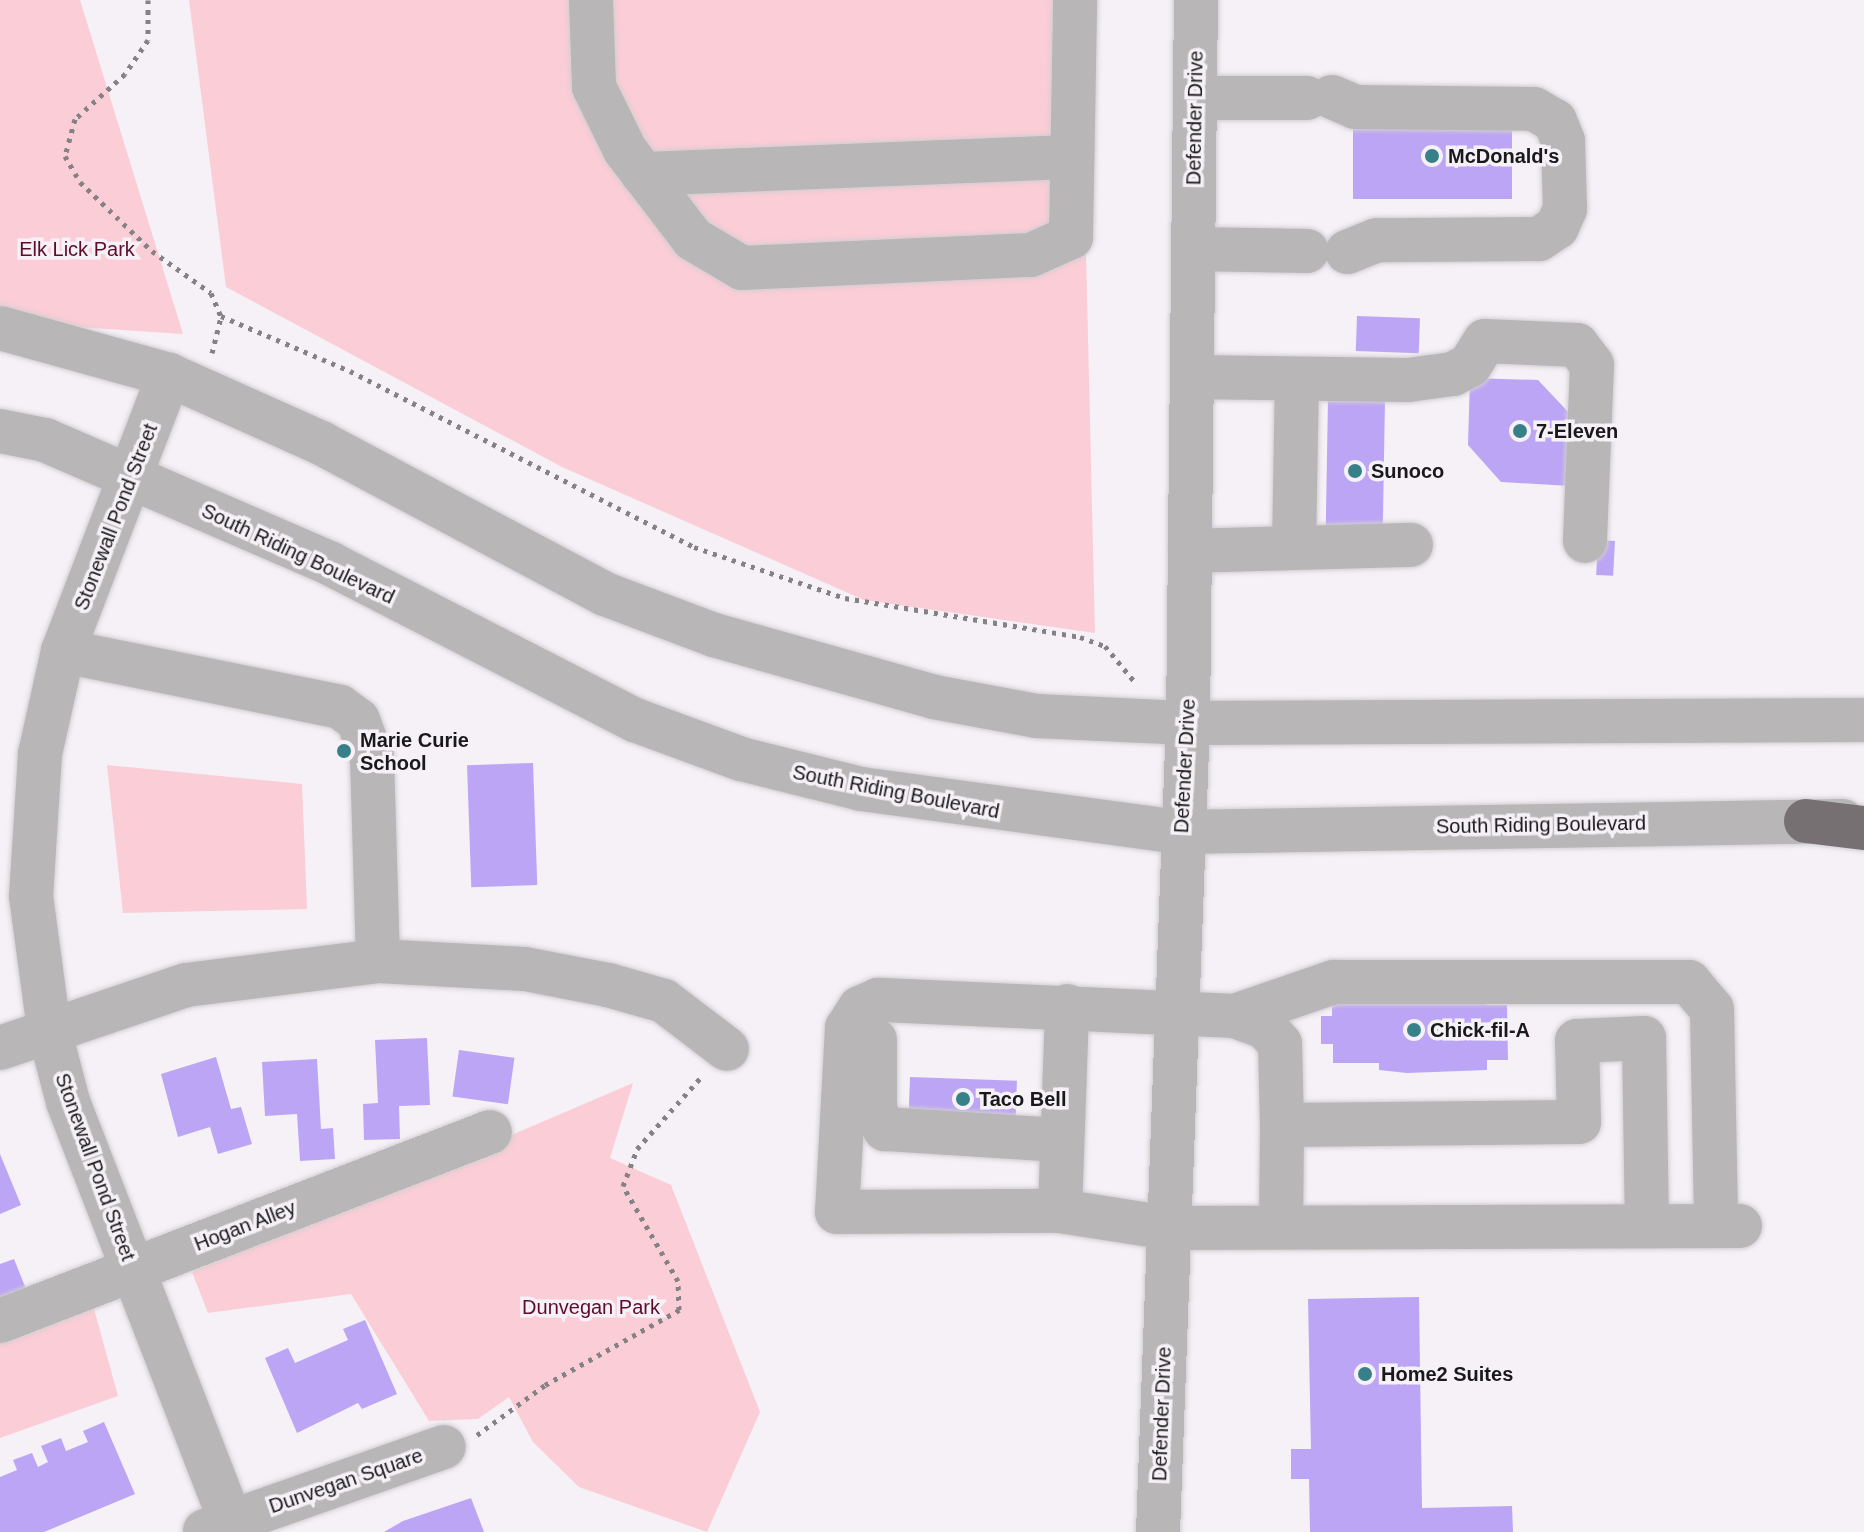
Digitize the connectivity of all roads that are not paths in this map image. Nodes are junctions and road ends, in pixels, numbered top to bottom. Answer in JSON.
{"nodes":[{"id":1,"x":584,"y":0,"type":"edge"},
{"id":2,"x":591,"y":0,"type":"edge"},
{"id":3,"x":1075,"y":0,"type":"edge"},
{"id":4,"x":1196,"y":0,"type":"edge"},
{"id":5,"x":1195,"y":98,"type":"junction"},
{"id":6,"x":1072,"y":157,"type":"junction"},
{"id":7,"x":643,"y":174,"type":"junction"},
{"id":8,"x":1193,"y":249,"type":"junction"},
{"id":9,"x":0,"y":328,"type":"edge"},
{"id":10,"x":169,"y":375,"type":"junction"},
{"id":11,"x":1192,"y":377,"type":"junction"},
{"id":12,"x":1297,"y":379,"type":"junction"},
{"id":13,"x":0,"y":431,"type":"edge"},
{"id":14,"x":133,"y":478,"type":"junction"},
{"id":15,"x":1585,"y":541,"type":"dead end"},
{"id":16,"x":1411,"y":545,"type":"dead end"},
{"id":17,"x":1294,"y":548,"type":"junction"},
{"id":18,"x":1190,"y":551,"type":"junction"},
{"id":19,"x":63,"y":651,"type":"junction"},
{"id":20,"x":1864,"y":720,"type":"edge"},
{"id":21,"x":1167,"y":722,"type":"junction"},
{"id":22,"x":1806,"y":821,"type":"junction"},
{"id":23,"x":1864,"y":821,"type":"edge"},
{"id":24,"x":1864,"y":828,"type":"edge"},
{"id":25,"x":1181,"y":832,"type":"junction"},
{"id":26,"x":378,"y":961,"type":"junction"},
{"id":27,"x":888,"y":999,"type":"junction"},
{"id":28,"x":1294,"y":1000,"type":"junction"},
{"id":29,"x":1067,"y":1006,"type":"junction"},
{"id":30,"x":1177,"y":1010,"type":"junction"},
{"id":31,"x":1235,"y":1016,"type":"junction"},
{"id":32,"x":49,"y":1029,"type":"junction"},
{"id":33,"x":0,"y":1048,"type":"edge"},
{"id":34,"x":727,"y":1049,"type":"road end"},
{"id":35,"x":1281,"y":1050,"type":"junction"},
{"id":36,"x":1646,"y":1120,"type":"junction"},
{"id":37,"x":1579,"y":1122,"type":"junction"},
{"id":38,"x":1282,"y":1125,"type":"junction"},
{"id":39,"x":490,"y":1132,"type":"dead end"},
{"id":40,"x":1062,"y":1140,"type":"junction"},
{"id":41,"x":1060,"y":1211,"type":"junction"},
{"id":42,"x":1647,"y":1223,"type":"junction"},
{"id":43,"x":1281,"y":1227,"type":"junction"},
{"id":44,"x":1168,"y":1228,"type":"junction"},
{"id":45,"x":132,"y":1269,"type":"junction"},
{"id":46,"x":0,"y":1321,"type":"edge"},
{"id":47,"x":444,"y":1447,"type":"road end"},
{"id":48,"x":223,"y":1528,"type":"edge"},
{"id":49,"x":1158,"y":1532,"type":"edge"}],
"edges":[{"from":1,"to":2,"type":"street"},
{"from":2,"to":7,"type":"street"},
{"from":3,"to":6,"type":"street"},
{"from":4,"to":5,"type":"street","name":"Defender Drive"},
{"from":5,"to":8,"type":"street","name":"Defender Drive"},
{"from":5,"to":8,"type":"street"},
{"from":6,"to":7,"type":"street"},
{"from":6,"to":7,"type":"street"},
{"from":8,"to":11,"type":"street","name":"Defender Drive"},
{"from":9,"to":10,"type":"street"},
{"from":10,"to":14,"type":"street","name":"Stonewall Pond Street"},
{"from":10,"to":21,"type":"street"},
{"from":11,"to":12,"type":"street"},
{"from":11,"to":18,"type":"street","name":"Defender Drive"},
{"from":12,"to":15,"type":"street"},
{"from":12,"to":17,"type":"street"},
{"from":13,"to":14,"type":"street","name":"South Riding Boulevard"},
{"from":14,"to":19,"type":"street","name":"Stonewall Pond Street"},
{"from":14,"to":25,"type":"street","name":"South Riding Boulevard"},
{"from":16,"to":17,"type":"street"},
{"from":17,"to":18,"type":"street"},
{"from":18,"to":21,"type":"street","name":"Defender Drive"},
{"from":19,"to":26,"type":"street"},
{"from":19,"to":32,"type":"street","name":"Stonewall Pond Street"},
{"from":20,"to":21,"type":"street"},
{"from":21,"to":25,"type":"street","name":"Defender Drive"},
{"from":22,"to":23,"type":"street","name":"South Riding Boulevard"},
{"from":22,"to":24,"type":"highway"},
{"from":22,"to":25,"type":"street","name":"South Riding Boulevard"},
{"from":25,"to":30,"type":"street","name":"Defender Drive"},
{"from":26,"to":32,"type":"street"},
{"from":26,"to":34,"type":"street"},
{"from":27,"to":29,"type":"street"},
{"from":27,"to":40,"type":"street"},
{"from":27,"to":41,"type":"street"},
{"from":28,"to":31,"type":"street"},
{"from":28,"to":35,"type":"street"},
{"from":28,"to":42,"type":"street"},
{"from":29,"to":30,"type":"street"},
{"from":29,"to":40,"type":"street"},
{"from":30,"to":31,"type":"street"},
{"from":30,"to":44,"type":"street","name":"Defender Drive"},
{"from":31,"to":35,"type":"street"},
{"from":32,"to":33,"type":"street"},
{"from":32,"to":45,"type":"street","name":"Stonewall Pond Street"},
{"from":35,"to":38,"type":"street"},
{"from":36,"to":37,"type":"street"},
{"from":36,"to":37,"type":"street"},
{"from":36,"to":42,"type":"street"},
{"from":37,"to":38,"type":"street"},
{"from":38,"to":43,"type":"street"},
{"from":39,"to":45,"type":"street","name":"Hogan Alley"},
{"from":40,"to":41,"type":"street"},
{"from":41,"to":44,"type":"street"},
{"from":42,"to":43,"type":"street"},
{"from":43,"to":44,"type":"street"},
{"from":44,"to":49,"type":"street","name":"Defender Drive"},
{"from":45,"to":46,"type":"street","name":"Hogan Alley"},
{"from":45,"to":48,"type":"street","name":"Stonewall Pond Street"},
{"from":47,"to":48,"type":"street","name":"Dunvegan Square"}]}
